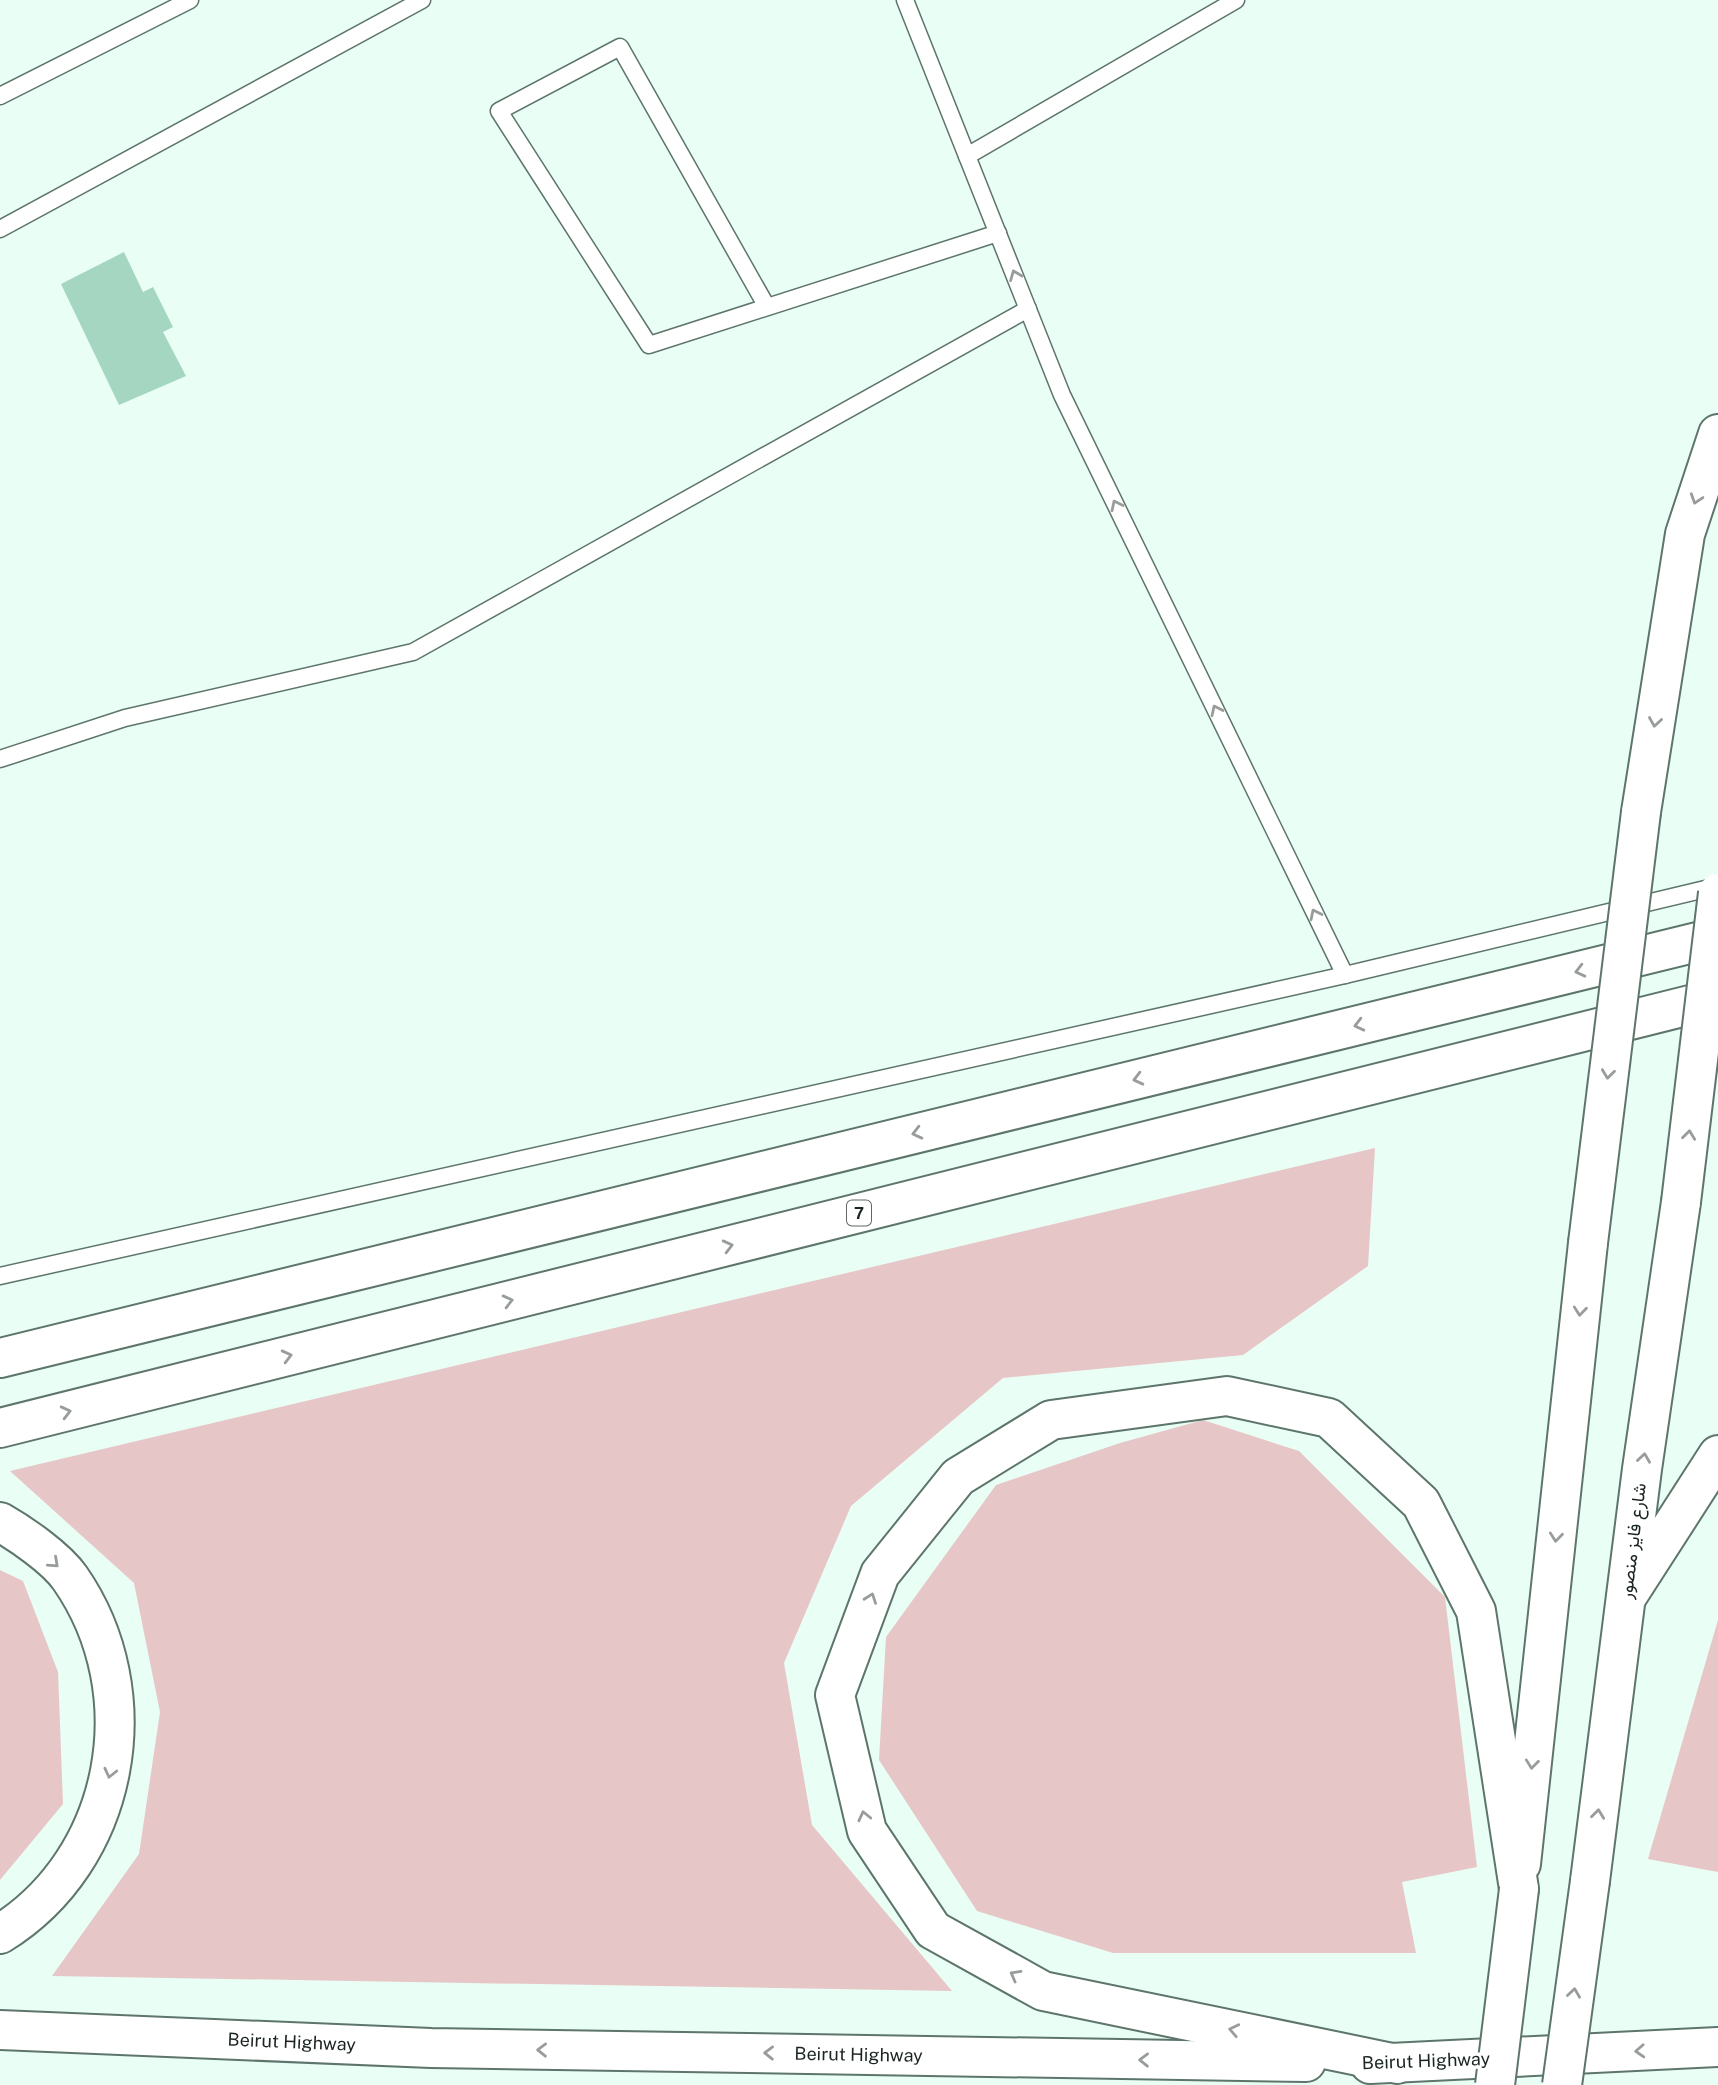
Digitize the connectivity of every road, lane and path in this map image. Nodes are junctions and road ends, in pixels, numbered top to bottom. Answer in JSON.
{"nodes":[{"id":1,"x":190,"y":0,"type":"edge"},
{"id":2,"x":422,"y":0,"type":"edge"},
{"id":3,"x":905,"y":0,"type":"edge"},
{"id":4,"x":1236,"y":0,"type":"edge"},
{"id":5,"x":0,"y":96,"type":"edge"},
{"id":6,"x":967,"y":156,"type":"junction"},
{"id":7,"x":0,"y":229,"type":"edge"},
{"id":8,"x":998,"y":233,"type":"junction"},
{"id":9,"x":767,"y":307,"type":"junction"},
{"id":10,"x":1028,"y":309,"type":"junction"},
{"id":11,"x":1718,"y":434,"type":"edge"},
{"id":12,"x":0,"y":759,"type":"edge"},
{"id":13,"x":1718,"y":886,"type":"edge"},
{"id":14,"x":1718,"y":893,"type":"edge"},
{"id":15,"x":1718,"y":937,"type":"edge"},
{"id":16,"x":1345,"y":975,"type":"junction"},
{"id":17,"x":1718,"y":998,"type":"edge"},
{"id":18,"x":0,"y":1276,"type":"edge"},
{"id":19,"x":0,"y":1358,"type":"edge"},
{"id":20,"x":0,"y":1428,"type":"edge"},
{"id":21,"x":1718,"y":1455,"type":"edge"},
{"id":22,"x":0,"y":1522,"type":"edge"},
{"id":23,"x":1626,"y":1598,"type":"junction"},
{"id":24,"x":1519,"y":1889,"type":"junction"},
{"id":25,"x":0,"y":1934,"type":"edge"},
{"id":26,"x":0,"y":2030,"type":"edge"},
{"id":27,"x":1715,"y":2047,"type":"edge"},
{"id":28,"x":1397,"y":2064,"type":"junction"},
{"id":29,"x":1494,"y":2085,"type":"edge"},
{"id":30,"x":1562,"y":2085,"type":"edge"}],
"edges":[{"from":1,"to":5,"type":"lane"},
{"from":2,"to":7,"type":"lane"},
{"from":3,"to":6,"type":"lane"},
{"from":4,"to":6,"type":"lane"},
{"from":6,"to":8,"type":"lane"},
{"from":8,"to":9,"type":"lane"},
{"from":10,"to":8,"type":"lane","one_way":true},
{"from":9,"to":9,"type":"lane"},
{"from":10,"to":12,"type":"lane"},
{"from":16,"to":10,"type":"lane","one_way":true},
{"from":11,"to":24,"type":"main road","one_way":true,"bridge":true},
{"from":13,"to":16,"type":"lane"},
{"from":23,"to":14,"type":"main road","name":"شارع فايز منصور","one_way":true,"bridge":true},
{"from":15,"to":19,"type":"main road","one_way":true},
{"from":16,"to":18,"type":"lane"},
{"from":20,"to":17,"type":"main road","number":"7","one_way":true},
{"from":21,"to":23,"type":"main road"},
{"from":22,"to":25,"type":"main road","one_way":true},
{"from":30,"to":23,"type":"main road","name":"شارع فايز منصور","one_way":true,"bridge":true},
{"from":28,"to":24,"type":"main road","one_way":true},
{"from":24,"to":29,"type":"main road","bridge":true},
{"from":28,"to":26,"type":"main road","name":"Beirut Highway","one_way":true},
{"from":27,"to":28,"type":"main road","name":"Beirut Highway","one_way":true}]}
